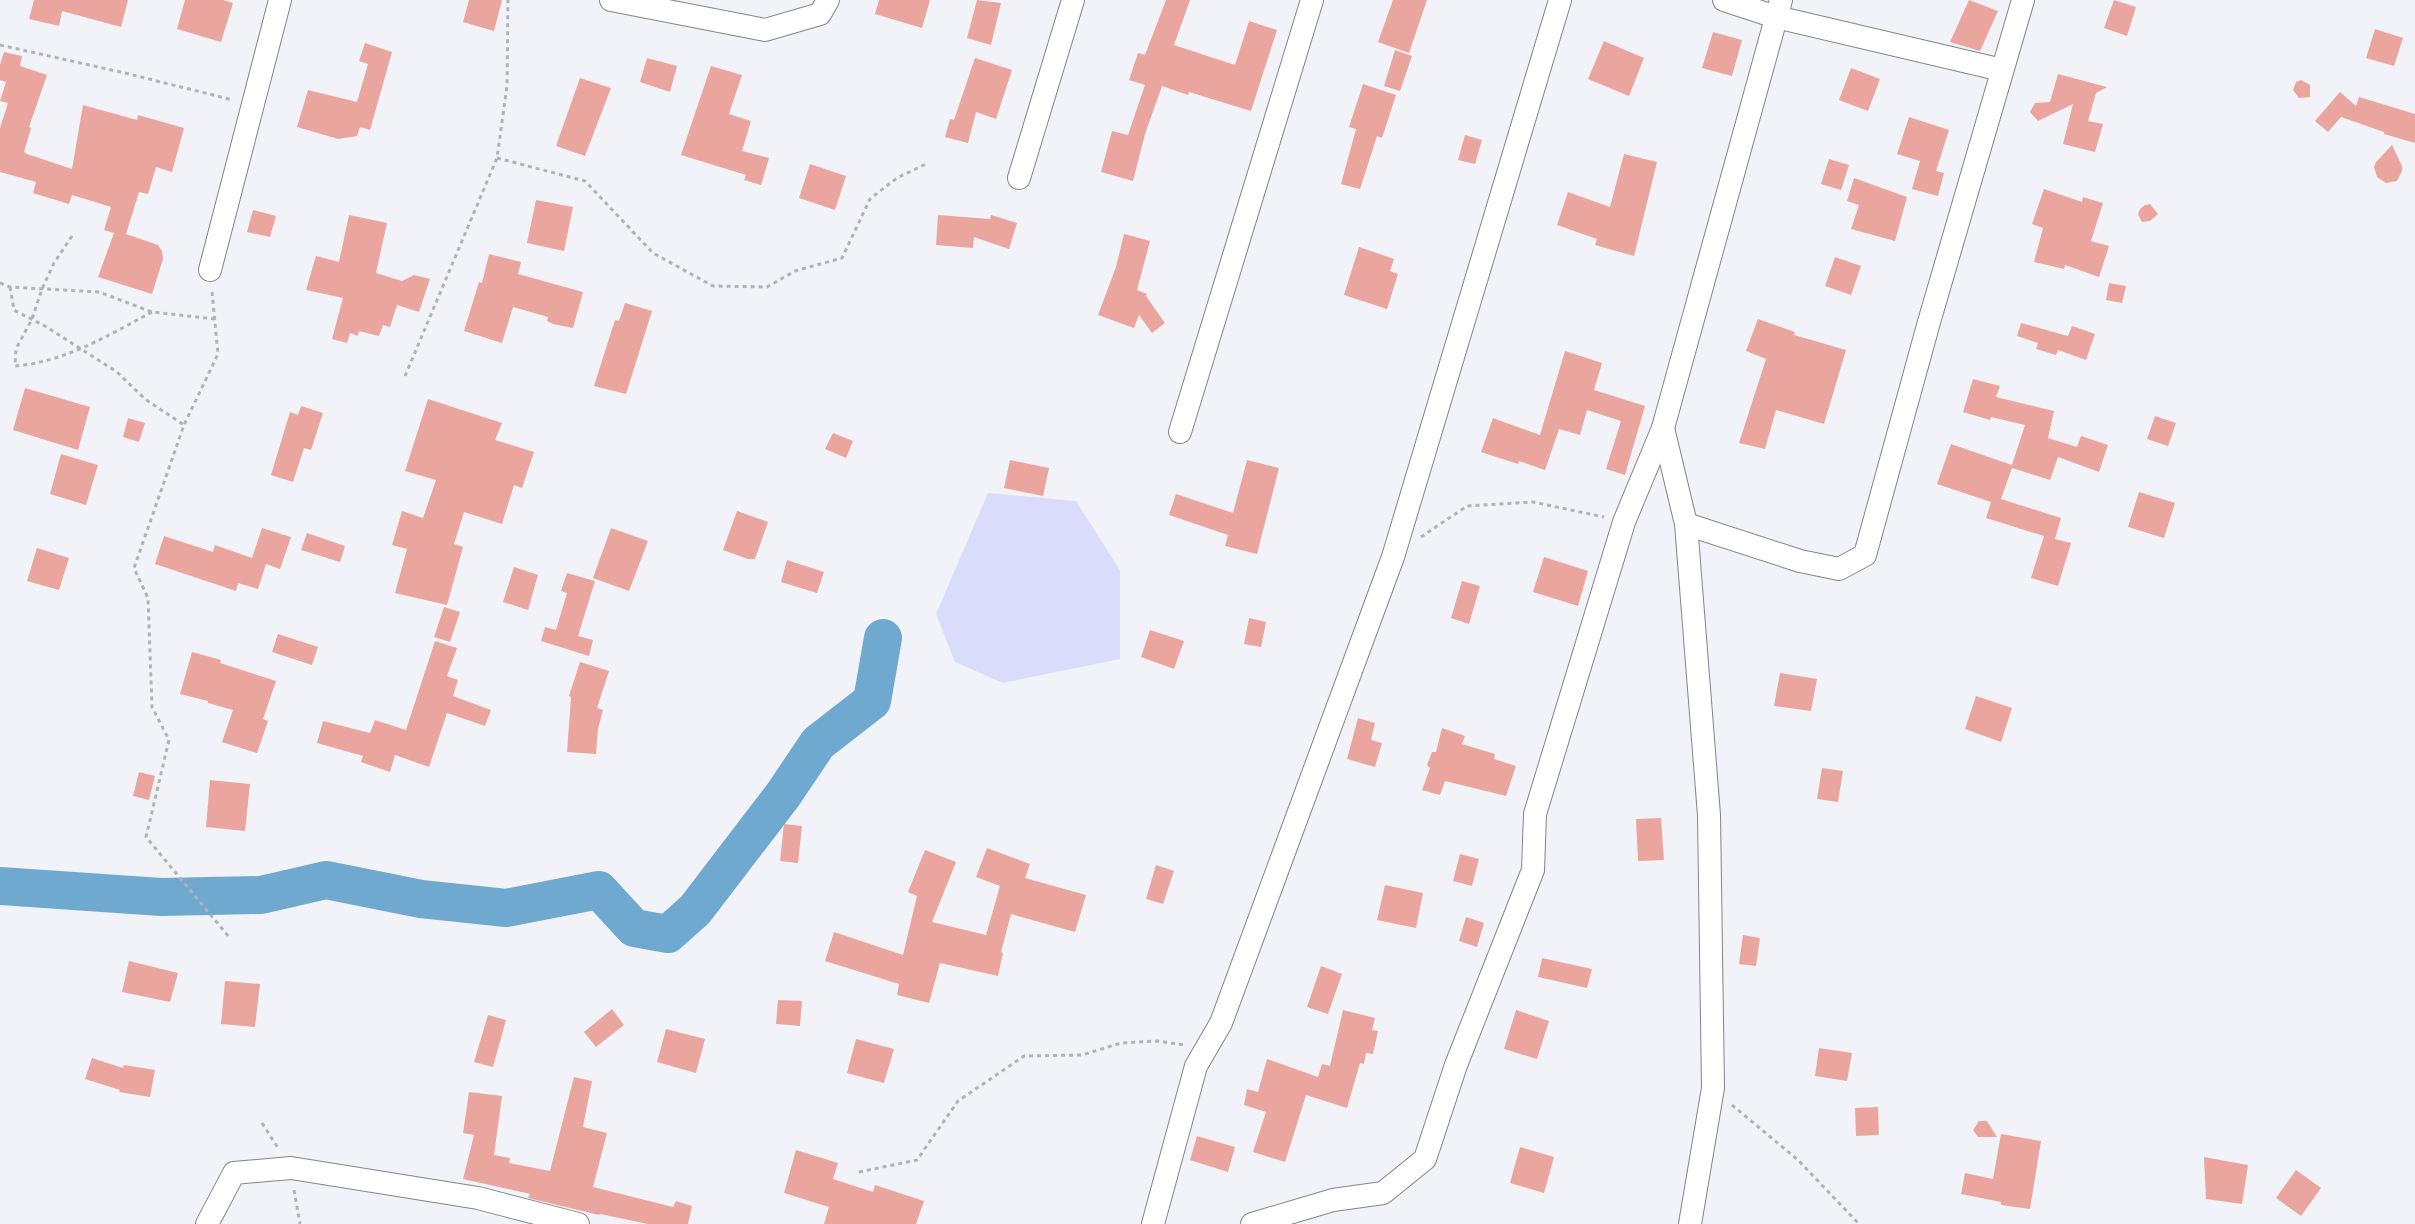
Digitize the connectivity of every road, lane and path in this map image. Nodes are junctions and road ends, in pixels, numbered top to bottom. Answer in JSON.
{"nodes":[{"id":1,"x":280,"y":0,"type":"edge"},
{"id":2,"x":508,"y":0,"type":"edge"},
{"id":3,"x":611,"y":0,"type":"edge"},
{"id":4,"x":828,"y":0,"type":"edge"},
{"id":5,"x":1073,"y":0,"type":"edge"},
{"id":6,"x":1312,"y":0,"type":"edge"},
{"id":7,"x":1560,"y":0,"type":"edge"},
{"id":8,"x":1724,"y":0,"type":"edge"},
{"id":9,"x":2022,"y":0,"type":"edge"},
{"id":10,"x":1779,"y":8,"type":"edge"},
{"id":11,"x":0,"y":45,"type":"edge"},
{"id":12,"x":2002,"y":70,"type":"junction"},
{"id":13,"x":253,"y":105,"type":"junction"},
{"id":14,"x":496,"y":158,"type":"junction"},
{"id":15,"x":926,"y":164,"type":"dead end"},
{"id":16,"x":1019,"y":178,"type":"dead end"},
{"id":17,"x":72,"y":236,"type":"dead end"},
{"id":18,"x":210,"y":270,"type":"joint"},
{"id":19,"x":0,"y":283,"type":"edge"},
{"id":20,"x":10,"y":287,"type":"junction"},
{"id":21,"x":42,"y":288,"type":"junction"},
{"id":22,"x":152,"y":312,"type":"junction"},
{"id":23,"x":32,"y":319,"type":"junction"},
{"id":24,"x":214,"y":319,"type":"junction"},
{"id":25,"x":81,"y":349,"type":"junction"},
{"id":26,"x":405,"y":376,"type":"dead end"},
{"id":27,"x":184,"y":425,"type":"junction"},
{"id":28,"x":1663,"y":428,"type":"junction"},
{"id":29,"x":1180,"y":432,"type":"dead end"},
{"id":30,"x":1624,"y":522,"type":"junction"},
{"id":31,"x":1686,"y":524,"type":"junction"},
{"id":32,"x":1393,"y":557,"type":"junction"},
{"id":33,"x":229,"y":937,"type":"dead end"},
{"id":34,"x":1186,"y":1045,"type":"dead end"},
{"id":35,"x":1713,"y":1088,"type":"junction"},
{"id":36,"x":859,"y":1172,"type":"dead end"},
{"id":37,"x":207,"y":1224,"type":"edge"},
{"id":38,"x":578,"y":1224,"type":"edge"},
{"id":39,"x":1153,"y":1224,"type":"edge"},
{"id":40,"x":1252,"y":1224,"type":"edge"},
{"id":41,"x":1690,"y":1224,"type":"edge"},
{"id":42,"x":1859,"y":1224,"type":"edge"}],
"edges":[{"from":1,"to":13,"type":"street"},
{"from":2,"to":14,"type":"path"},
{"from":3,"to":4,"type":"street"},
{"from":5,"to":16,"type":"street"},
{"from":6,"to":29,"type":"street"},
{"from":7,"to":32,"type":"street"},
{"from":8,"to":10,"type":"street"},
{"from":9,"to":12,"type":"street"},
{"from":10,"to":12,"type":"street"},
{"from":10,"to":28,"type":"street"},
{"from":11,"to":13,"type":"path"},
{"from":12,"to":31,"type":"street"},
{"from":13,"to":18,"type":"street"},
{"from":14,"to":15,"type":"path"},
{"from":14,"to":26,"type":"path"},
{"from":17,"to":21,"type":"path"},
{"from":18,"to":24,"type":"path"},
{"from":19,"to":20,"type":"path"},
{"from":20,"to":21,"type":"path"},
{"from":20,"to":23,"type":"path"},
{"from":21,"to":22,"type":"path"},
{"from":21,"to":23,"type":"path"},
{"from":22,"to":24,"type":"path"},
{"from":22,"to":25,"type":"path"},
{"from":23,"to":25,"type":"path"},
{"from":23,"to":25,"type":"path"},
{"from":24,"to":27,"type":"path"},
{"from":25,"to":27,"type":"path"},
{"from":27,"to":33,"type":"path"},
{"from":28,"to":30,"type":"street"},
{"from":28,"to":31,"type":"street"},
{"from":30,"to":32,"type":"path"},
{"from":30,"to":40,"type":"street"},
{"from":31,"to":35,"type":"street"},
{"from":32,"to":39,"type":"street"},
{"from":34,"to":36,"type":"path"},
{"from":35,"to":41,"type":"street"},
{"from":35,"to":42,"type":"path"},
{"from":37,"to":38,"type":"street"}]}
